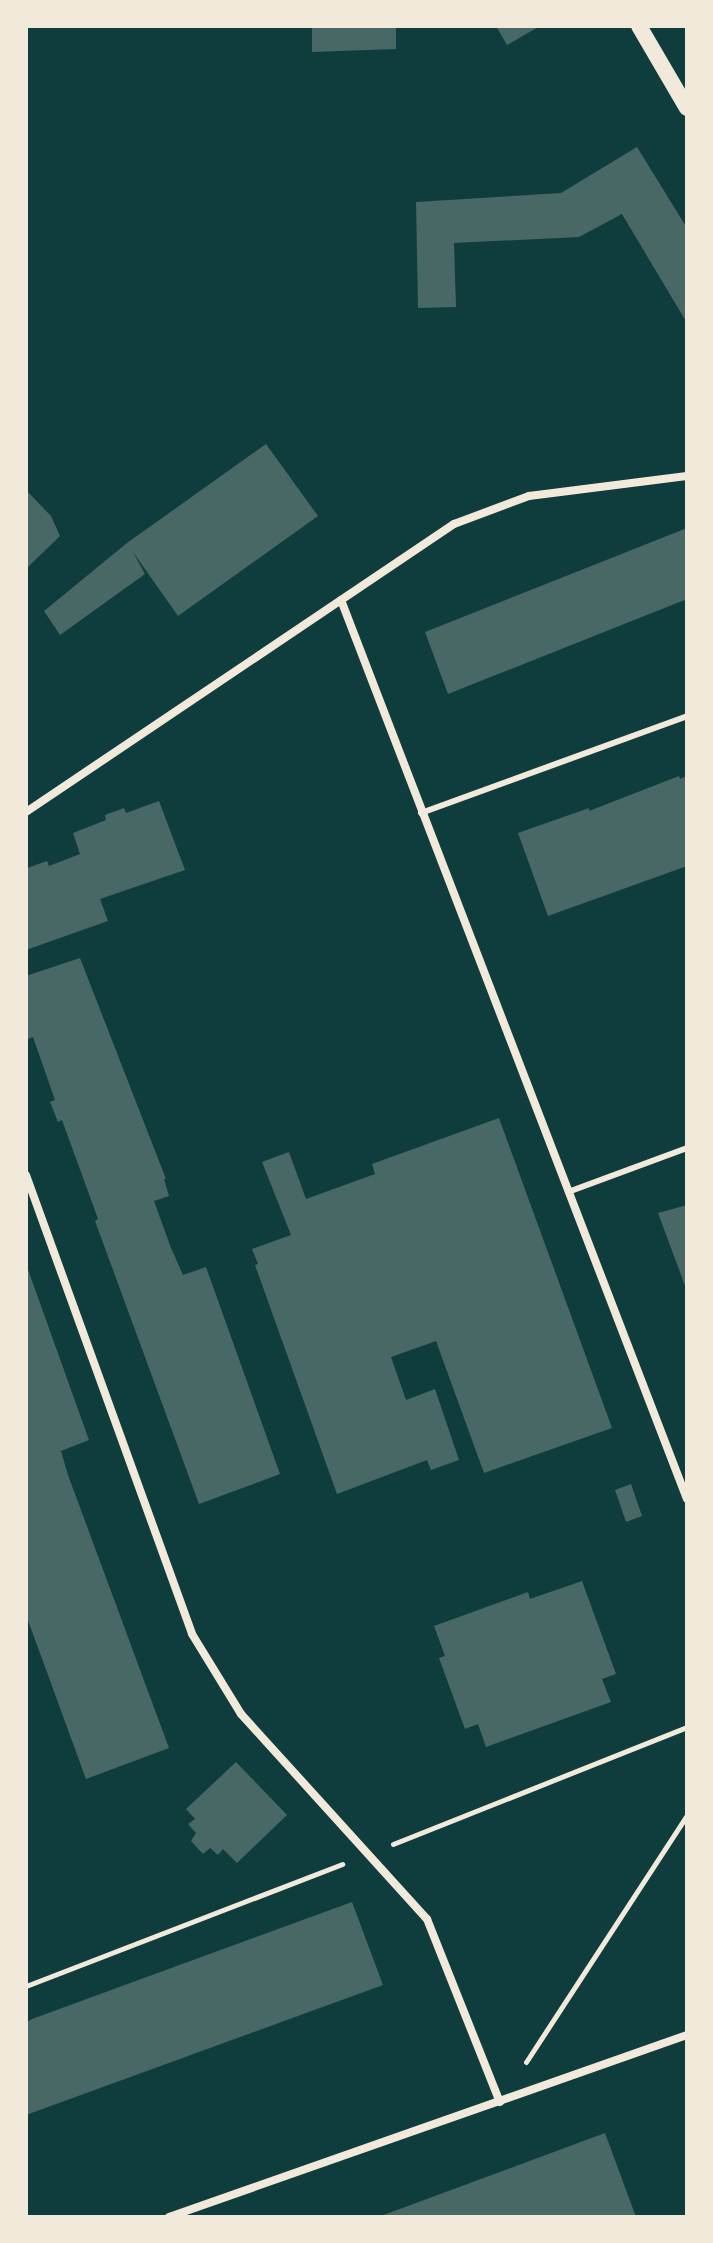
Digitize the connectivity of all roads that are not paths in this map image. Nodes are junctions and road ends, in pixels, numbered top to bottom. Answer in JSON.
{"nodes":[{"id":1,"x":639,"y":26,"type":"edge"},
{"id":2,"x":687,"y":108,"type":"edge"},
{"id":3,"x":687,"y":476,"type":"edge"},
{"id":4,"x":341,"y":600,"type":"junction"},
{"id":5,"x":687,"y":716,"type":"edge"},
{"id":6,"x":26,"y":812,"type":"edge"},
{"id":7,"x":421,"y":813,"type":"junction"},
{"id":8,"x":687,"y":1148,"type":"edge"},
{"id":9,"x":26,"y":1175,"type":"edge"},
{"id":10,"x":568,"y":1192,"type":"junction"},
{"id":11,"x":687,"y":1499,"type":"edge"},
{"id":12,"x":687,"y":2035,"type":"edge"},
{"id":13,"x":500,"y":2102,"type":"junction"},
{"id":14,"x":169,"y":2217,"type":"edge"}],
"edges":[{"from":1,"to":2,"type":"main road"},
{"from":3,"to":4,"type":"street"},
{"from":4,"to":6,"type":"street"},
{"from":4,"to":7,"type":"street"},
{"from":5,"to":7,"type":"lane"},
{"from":7,"to":10,"type":"street"},
{"from":8,"to":10,"type":"lane"},
{"from":9,"to":13,"type":"street"},
{"from":10,"to":11,"type":"street"},
{"from":12,"to":13,"type":"street"},
{"from":13,"to":14,"type":"street"}]}
